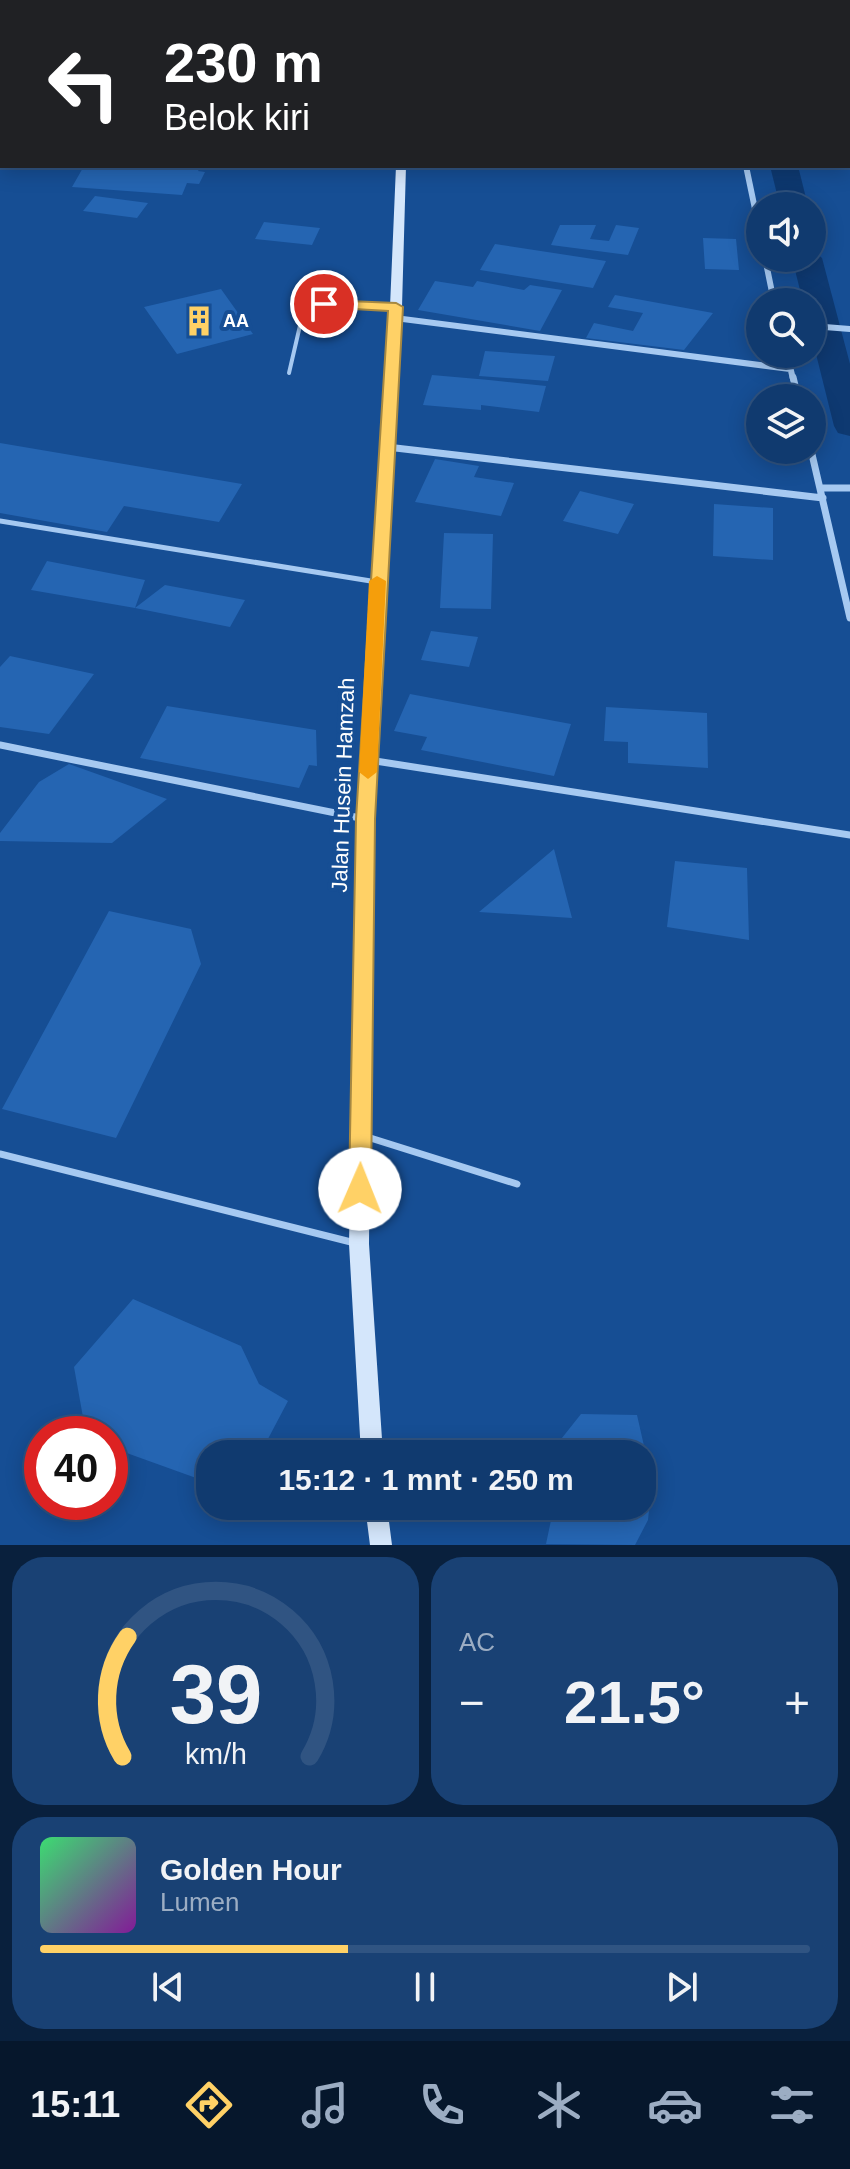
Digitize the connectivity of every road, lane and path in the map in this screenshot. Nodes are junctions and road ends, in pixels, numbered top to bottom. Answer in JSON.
{"nodes":[{"id":1,"x":401,"y":168,"type":"edge"},
{"id":2,"x":746,"y":168,"type":"edge"},
{"id":3,"x":751,"y":192,"type":"edge"},
{"id":4,"x":395,"y":313,"type":"junction"},
{"id":5,"x":826,"y":327,"type":"edge"},
{"id":6,"x":850,"y":329,"type":"edge"},
{"id":7,"x":790,"y":369,"type":"joint"},
{"id":8,"x":289,"y":373,"type":"dead end"},
{"id":9,"x":794,"y":384,"type":"edge"},
{"id":10,"x":387,"y":447,"type":"junction"},
{"id":11,"x":815,"y":464,"type":"edge"},
{"id":12,"x":821,"y":488,"type":"junction"},
{"id":13,"x":850,"y":488,"type":"edge"},
{"id":14,"x":823,"y":498,"type":"junction"},
{"id":15,"x":0,"y":521,"type":"edge"},
{"id":16,"x":377,"y":582,"type":"junction"},
{"id":17,"x":850,"y":618,"type":"edge"},
{"id":18,"x":0,"y":745,"type":"edge"},
{"id":19,"x":369,"y":760,"type":"junction"},
{"id":20,"x":365,"y":819,"type":"junction"},
{"id":21,"x":850,"y":835,"type":"edge"},
{"id":22,"x":361,"y":1135,"type":"junction"},
{"id":23,"x":0,"y":1154,"type":"edge"},
{"id":24,"x":517,"y":1184,"type":"dead end"},
{"id":25,"x":359,"y":1244,"type":"junction"},
{"id":26,"x":371,"y":1440,"type":"edge"},
{"id":27,"x":378,"y":1520,"type":"edge"},
{"id":28,"x":381,"y":1545,"type":"edge"}],
"edges":[{"from":1,"to":4,"type":"street","name":"Jalan Husein Hamzah"},
{"from":2,"to":3,"type":"street"},
{"from":4,"to":7,"type":"street"},
{"from":4,"to":8,"type":"lane"},
{"from":4,"to":10,"type":"street","name":"Jalan Husein Hamzah"},
{"from":5,"to":6,"type":"street"},
{"from":7,"to":9,"type":"street"},
{"from":10,"to":14,"type":"street"},
{"from":10,"to":16,"type":"street","name":"Jalan Husein Hamzah"},
{"from":11,"to":12,"type":"street"},
{"from":12,"to":13,"type":"street"},
{"from":12,"to":14,"type":"street"},
{"from":14,"to":17,"type":"street"},
{"from":15,"to":16,"type":"lane"},
{"from":16,"to":19,"type":"street","name":"Jalan Husein Hamzah"},
{"from":18,"to":20,"type":"street"},
{"from":19,"to":20,"type":"street","name":"Jalan Husein Hamzah"},
{"from":19,"to":21,"type":"street"},
{"from":20,"to":22,"type":"street","name":"Jalan Husein Hamzah"},
{"from":22,"to":24,"type":"lane"},
{"from":22,"to":25,"type":"street","name":"Jalan Husein Hamzah"},
{"from":23,"to":25,"type":"lane"},
{"from":25,"to":26,"type":"street","name":"Jalan Husein Hamzah"},
{"from":27,"to":28,"type":"street"}]}
